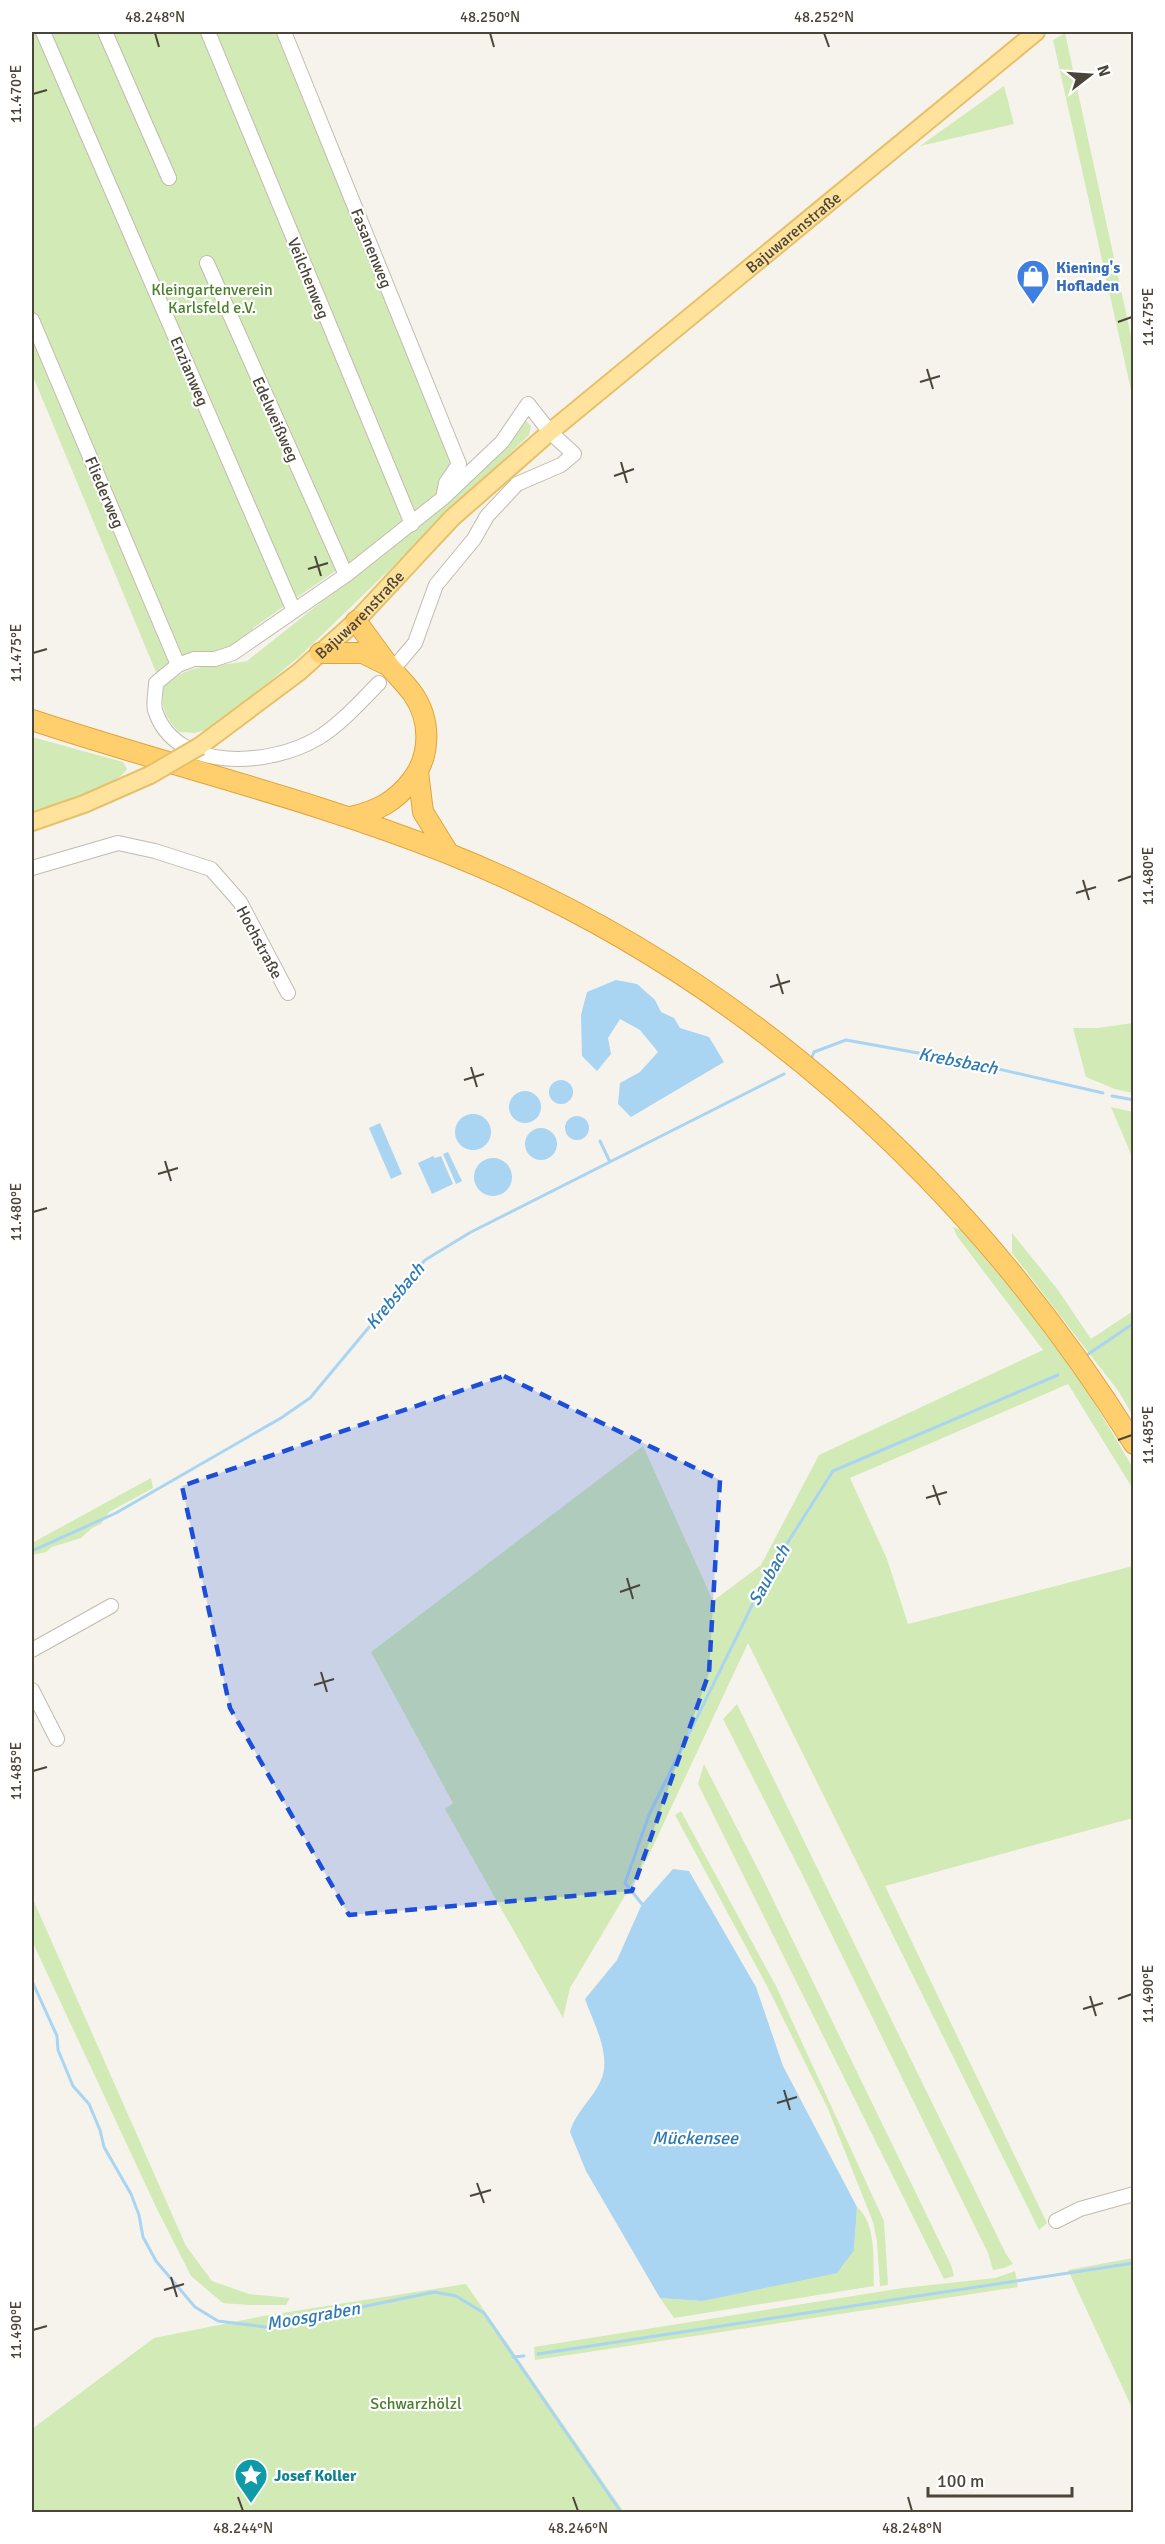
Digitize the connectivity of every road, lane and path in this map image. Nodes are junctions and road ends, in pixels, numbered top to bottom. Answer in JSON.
{"nodes":[{"id":1,"x":43,"y":32,"type":"edge"},
{"id":2,"x":105,"y":32,"type":"edge"},
{"id":3,"x":208,"y":32,"type":"edge"},
{"id":4,"x":284,"y":32,"type":"edge"},
{"id":5,"x":1036,"y":32,"type":"edge"},
{"id":6,"x":169,"y":178,"type":"dead end"},
{"id":7,"x":207,"y":263,"type":"dead end"},
{"id":8,"x":32,"y":320,"type":"edge"},
{"id":9,"x":550,"y":432,"type":"junction"},
{"id":10,"x":443,"y":498,"type":"junction"},
{"id":11,"x":411,"y":524,"type":"junction"},
{"id":12,"x":346,"y":574,"type":"junction"},
{"id":13,"x":294,"y":611,"type":"junction"},
{"id":14,"x":356,"y":621,"type":"junction"},
{"id":15,"x":320,"y":653,"type":"junction"},
{"id":16,"x":178,"y":665,"type":"junction"},
{"id":17,"x":390,"y":671,"type":"junction"},
{"id":18,"x":32,"y":720,"type":"edge"},
{"id":19,"x":418,"y":772,"type":"junction"},
{"id":20,"x":351,"y":817,"type":"junction"},
{"id":21,"x":32,"y":822,"type":"edge"},
{"id":22,"x":449,"y":854,"type":"junction"},
{"id":23,"x":32,"y":868,"type":"edge"},
{"id":24,"x":288,"y":993,"type":"dead end"},
{"id":25,"x":1134,"y":1444,"type":"edge"},
{"id":26,"x":111,"y":1606,"type":"dead end"},
{"id":27,"x":32,"y":1650,"type":"edge"},
{"id":28,"x":32,"y":1690,"type":"edge"},
{"id":29,"x":57,"y":1739,"type":"dead end"},
{"id":30,"x":1134,"y":2194,"type":"edge"},
{"id":31,"x":1056,"y":2221,"type":"dead end"}],
"edges":[{"from":1,"to":13,"type":"street","name":"Enzianweg"},
{"from":2,"to":6,"type":"street"},
{"from":3,"to":11,"type":"street","name":"Veilchenweg"},
{"from":4,"to":10,"type":"street","name":"Fasanenweg"},
{"from":5,"to":9,"type":"main road","name":"Bajuwarenstraße"},
{"from":7,"to":12,"type":"street","name":"Edelweißweg"},
{"from":8,"to":16,"type":"street","name":"Fliederweg"},
{"from":9,"to":10,"type":"street","name":"Bajuwarenstraße"},
{"from":9,"to":14,"type":"main road","name":"Bajuwarenstraße"},
{"from":9,"to":17,"type":"street"},
{"from":10,"to":11,"type":"street","name":"Bajuwarenstraße"},
{"from":11,"to":12,"type":"street","name":"Bajuwarenstraße"},
{"from":12,"to":13,"type":"street","name":"Bajuwarenstraße"},
{"from":13,"to":16,"type":"street","name":"Bajuwarenstraße"},
{"from":14,"to":15,"type":"main road","name":"Bajuwarenstraße"},
{"from":14,"to":17,"type":"highway"},
{"from":15,"to":17,"type":"highway"},
{"from":15,"to":21,"type":"main road","name":"Bajuwarenstraße","bridge":true},
{"from":16,"to":17,"type":"street"},
{"from":17,"to":19,"type":"highway"},
{"from":18,"to":20,"type":"highway"},
{"from":19,"to":20,"type":"highway"},
{"from":19,"to":22,"type":"highway"},
{"from":20,"to":22,"type":"highway"},
{"from":22,"to":25,"type":"highway"},
{"from":23,"to":24,"type":"street","name":"Hochstraße"},
{"from":26,"to":27,"type":"street"},
{"from":28,"to":29,"type":"street"},
{"from":30,"to":31,"type":"street"}]}
